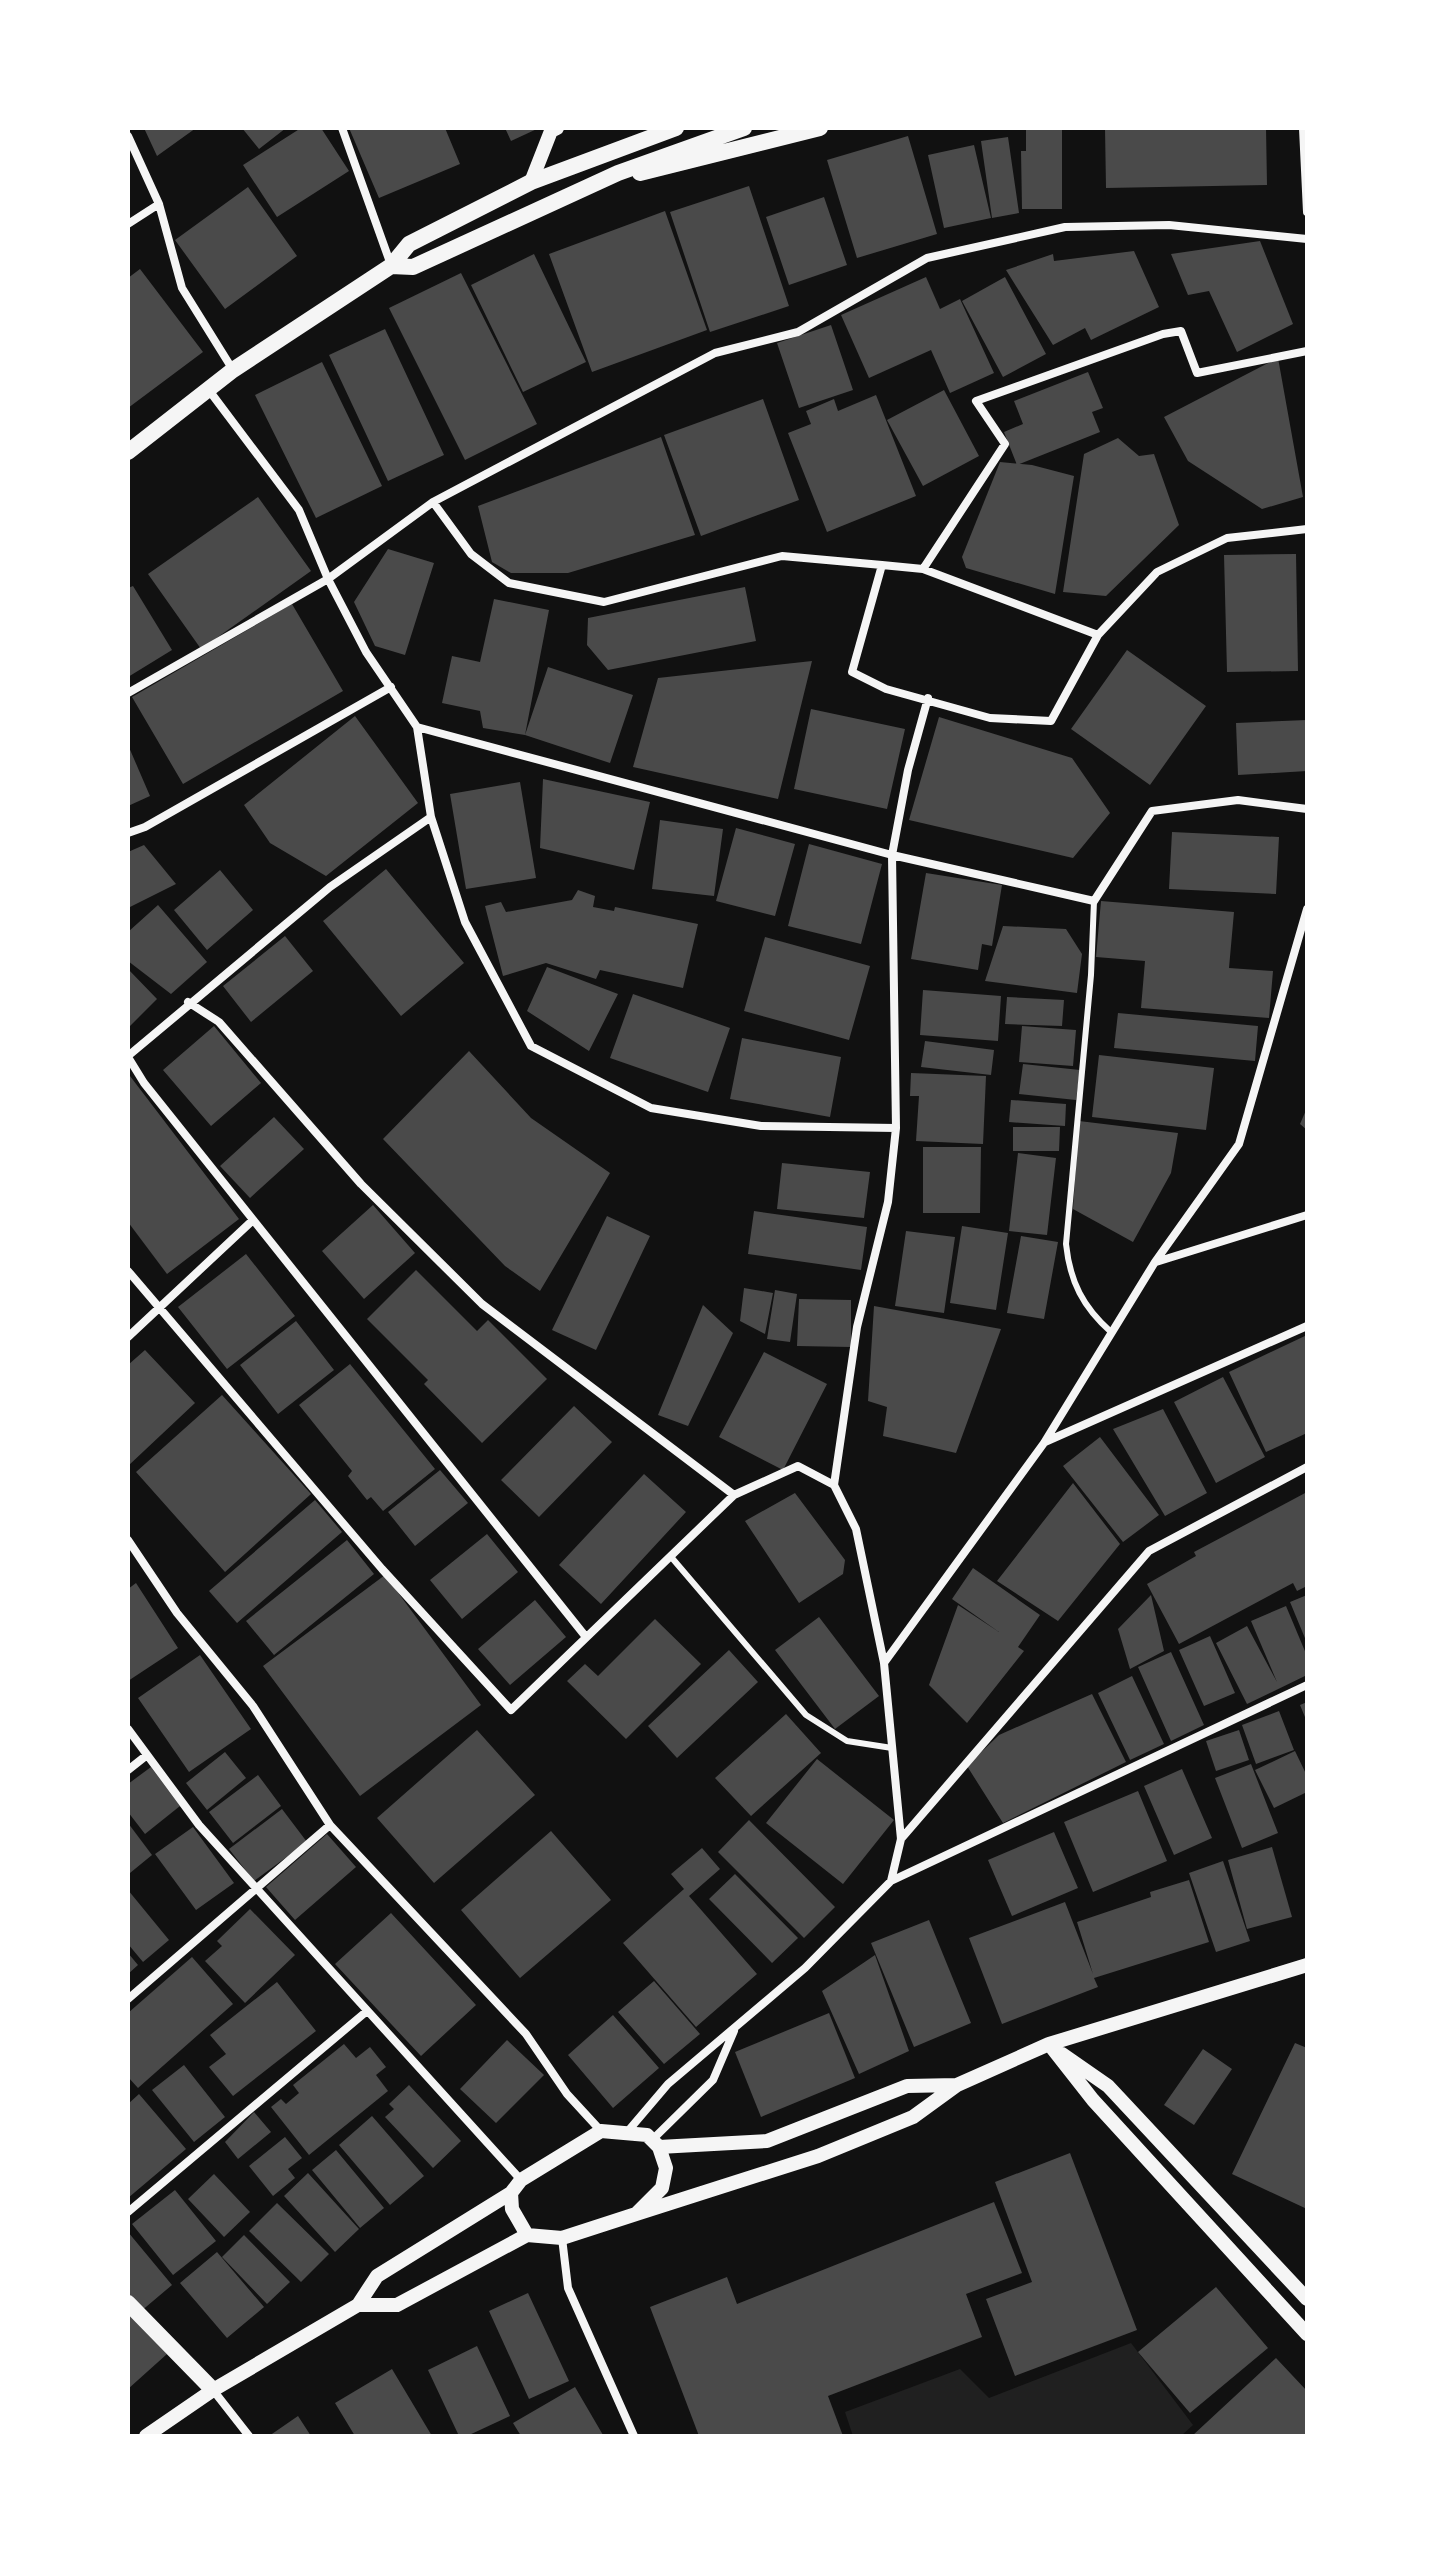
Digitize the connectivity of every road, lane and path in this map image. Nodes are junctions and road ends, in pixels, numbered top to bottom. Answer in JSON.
{"nodes":[{"id":1,"x":342,"y":128,"type":"edge"},
{"id":2,"x":557,"y":128,"type":"edge"},
{"id":3,"x":676,"y":128,"type":"edge"},
{"id":4,"x":744,"y":128,"type":"edge"},
{"id":5,"x":820,"y":128,"type":"edge"},
{"id":6,"x":1303,"y":128,"type":"edge"},
{"id":7,"x":128,"y":136,"type":"edge"},
{"id":8,"x":618,"y":173,"type":"junction"},
{"id":9,"x":531,"y":182,"type":"junction"},
{"id":10,"x":159,"y":204,"type":"junction"},
{"id":11,"x":1307,"y":212,"type":"edge"},
{"id":12,"x":128,"y":224,"type":"edge"},
{"id":13,"x":1307,"y":239,"type":"edge"},
{"id":14,"x":391,"y":266,"type":"junction"},
{"id":15,"x":1307,"y":351,"type":"edge"},
{"id":16,"x":233,"y":370,"type":"junction"},
{"id":17,"x":208,"y":389,"type":"junction"},
{"id":18,"x":128,"y":452,"type":"edge"},
{"id":19,"x":433,"y":502,"type":"junction"},
{"id":20,"x":1307,"y":529,"type":"edge"},
{"id":21,"x":882,"y":565,"type":"junction"},
{"id":22,"x":923,"y":569,"type":"junction"},
{"id":23,"x":328,"y":579,"type":"junction"},
{"id":24,"x":1098,"y":635,"type":"junction"},
{"id":25,"x":391,"y":687,"type":"junction"},
{"id":26,"x":128,"y":693,"type":"edge"},
{"id":27,"x":928,"y":698,"type":"junction"},
{"id":28,"x":417,"y":727,"type":"junction"},
{"id":29,"x":1307,"y":809,"type":"edge"},
{"id":30,"x":431,"y":817,"type":"junction"},
{"id":31,"x":128,"y":833,"type":"edge"},
{"id":32,"x":892,"y":855,"type":"junction"},
{"id":33,"x":1094,"y":901,"type":"junction"},
{"id":34,"x":1307,"y":909,"type":"edge"},
{"id":35,"x":188,"y":1002,"type":"junction"},
{"id":36,"x":128,"y":1056,"type":"edge"},
{"id":37,"x":896,"y":1128,"type":"junction"},
{"id":38,"x":1307,"y":1215,"type":"edge"},
{"id":39,"x":253,"y":1220,"type":"junction"},
{"id":40,"x":1155,"y":1262,"type":"junction"},
{"id":41,"x":128,"y":1271,"type":"edge"},
{"id":42,"x":159,"y":1305,"type":"junction"},
{"id":43,"x":1307,"y":1326,"type":"edge"},
{"id":44,"x":1111,"y":1332,"type":"junction"},
{"id":45,"x":128,"y":1337,"type":"edge"},
{"id":46,"x":1044,"y":1443,"type":"junction"},
{"id":47,"x":1307,"y":1467,"type":"edge"},
{"id":48,"x":834,"y":1485,"type":"junction"},
{"id":49,"x":734,"y":1495,"type":"junction"},
{"id":50,"x":128,"y":1540,"type":"edge"},
{"id":51,"x":672,"y":1558,"type":"junction"},
{"id":52,"x":586,"y":1637,"type":"junction"},
{"id":53,"x":884,"y":1663,"type":"junction"},
{"id":54,"x":1307,"y":1685,"type":"edge"},
{"id":55,"x":128,"y":1729,"type":"edge"},
{"id":56,"x":892,"y":1748,"type":"junction"},
{"id":57,"x":147,"y":1755,"type":"junction"},
{"id":58,"x":128,"y":1770,"type":"edge"},
{"id":59,"x":330,"y":1825,"type":"junction"},
{"id":60,"x":901,"y":1839,"type":"junction"},
{"id":61,"x":891,"y":1881,"type":"junction"},
{"id":62,"x":254,"y":1888,"type":"junction"},
{"id":63,"x":1307,"y":1965,"type":"edge"},
{"id":64,"x":128,"y":1999,"type":"edge"},
{"id":65,"x":367,"y":2011,"type":"junction"},
{"id":66,"x":736,"y":2027,"type":"junction"},
{"id":67,"x":1049,"y":2044,"type":"junction"},
{"id":68,"x":957,"y":2085,"type":"junction"},
{"id":69,"x":601,"y":2131,"type":"junction"},
{"id":70,"x":628,"y":2131,"type":"junction"},
{"id":71,"x":656,"y":2143,"type":"junction"},
{"id":72,"x":521,"y":2180,"type":"junction"},
{"id":73,"x":511,"y":2193,"type":"junction"},
{"id":74,"x":128,"y":2212,"type":"edge"},
{"id":75,"x":636,"y":2214,"type":"junction"},
{"id":76,"x":527,"y":2235,"type":"junction"},
{"id":77,"x":562,"y":2238,"type":"junction"},
{"id":78,"x":1307,"y":2299,"type":"edge"},
{"id":79,"x":128,"y":2303,"type":"edge"},
{"id":80,"x":358,"y":2305,"type":"junction"},
{"id":81,"x":1307,"y":2334,"type":"edge"},
{"id":82,"x":213,"y":2390,"type":"junction"},
{"id":83,"x":146,"y":2436,"type":"edge"},
{"id":84,"x":249,"y":2436,"type":"edge"},
{"id":85,"x":634,"y":2436,"type":"edge"}],
"edges":[{"from":1,"to":14,"type":"street"},
{"from":2,"to":9,"type":"street"},
{"from":3,"to":9,"type":"main road"},
{"from":4,"to":8,"type":"main road"},
{"from":5,"to":8,"type":"main road"},
{"from":6,"to":11,"type":"street"},
{"from":7,"to":10,"type":"street"},
{"from":8,"to":14,"type":"main road"},
{"from":9,"to":14,"type":"main road"},
{"from":10,"to":12,"type":"street"},
{"from":10,"to":16,"type":"street"},
{"from":13,"to":19,"type":"street"},
{"from":14,"to":16,"type":"main road"},
{"from":15,"to":22,"type":"street"},
{"from":16,"to":17,"type":"main road"},
{"from":17,"to":18,"type":"main road"},
{"from":17,"to":23,"type":"street"},
{"from":19,"to":21,"type":"street"},
{"from":19,"to":23,"type":"street"},
{"from":20,"to":24,"type":"street"},
{"from":21,"to":22,"type":"street"},
{"from":21,"to":27,"type":"street"},
{"from":22,"to":24,"type":"street"},
{"from":23,"to":25,"type":"street"},
{"from":23,"to":26,"type":"street"},
{"from":24,"to":27,"type":"street"},
{"from":25,"to":28,"type":"street"},
{"from":25,"to":31,"type":"street"},
{"from":27,"to":32,"type":"street"},
{"from":28,"to":30,"type":"street"},
{"from":28,"to":32,"type":"street"},
{"from":29,"to":33,"type":"street"},
{"from":30,"to":35,"type":"street"},
{"from":30,"to":37,"type":"street"},
{"from":32,"to":33,"type":"street"},
{"from":32,"to":37,"type":"street"},
{"from":33,"to":44,"type":"lane"},
{"from":34,"to":40,"type":"street"},
{"from":35,"to":36,"type":"street"},
{"from":35,"to":49,"type":"street"},
{"from":36,"to":39,"type":"street"},
{"from":37,"to":48,"type":"street"},
{"from":38,"to":40,"type":"street"},
{"from":39,"to":42,"type":"street"},
{"from":39,"to":52,"type":"street"},
{"from":40,"to":44,"type":"street"},
{"from":41,"to":42,"type":"street"},
{"from":42,"to":45,"type":"street"},
{"from":42,"to":52,"type":"street"},
{"from":43,"to":46,"type":"street"},
{"from":44,"to":46,"type":"street"},
{"from":46,"to":53,"type":"street"},
{"from":47,"to":60,"type":"street"},
{"from":48,"to":49,"type":"street"},
{"from":48,"to":53,"type":"street"},
{"from":49,"to":51,"type":"street"},
{"from":50,"to":59,"type":"street"},
{"from":51,"to":52,"type":"street"},
{"from":51,"to":56,"type":"lane"},
{"from":53,"to":56,"type":"street"},
{"from":54,"to":61,"type":"street"},
{"from":55,"to":57,"type":"street"},
{"from":56,"to":60,"type":"street"},
{"from":57,"to":58,"type":"street"},
{"from":57,"to":62,"type":"street"},
{"from":59,"to":62,"type":"street"},
{"from":59,"to":69,"type":"street"},
{"from":60,"to":61,"type":"street"},
{"from":61,"to":66,"type":"street"},
{"from":62,"to":64,"type":"street"},
{"from":62,"to":65,"type":"street"},
{"from":63,"to":67,"type":"street"},
{"from":65,"to":72,"type":"street"},
{"from":65,"to":74,"type":"street"},
{"from":66,"to":70,"type":"street"},
{"from":66,"to":71,"type":"street"},
{"from":67,"to":68,"type":"street"},
{"from":67,"to":78,"type":"street"},
{"from":67,"to":81,"type":"street"},
{"from":68,"to":71,"type":"street"},
{"from":68,"to":75,"type":"street"},
{"from":69,"to":70,"type":"street"},
{"from":69,"to":72,"type":"street"},
{"from":70,"to":71,"type":"street"},
{"from":71,"to":75,"type":"street"},
{"from":72,"to":73,"type":"street"},
{"from":73,"to":76,"type":"street"},
{"from":73,"to":80,"type":"street"},
{"from":75,"to":77,"type":"street"},
{"from":76,"to":77,"type":"street"},
{"from":76,"to":80,"type":"street"},
{"from":77,"to":85,"type":"street"},
{"from":79,"to":82,"type":"main road"},
{"from":80,"to":82,"type":"street"},
{"from":82,"to":83,"type":"street"},
{"from":82,"to":84,"type":"street"}]}
